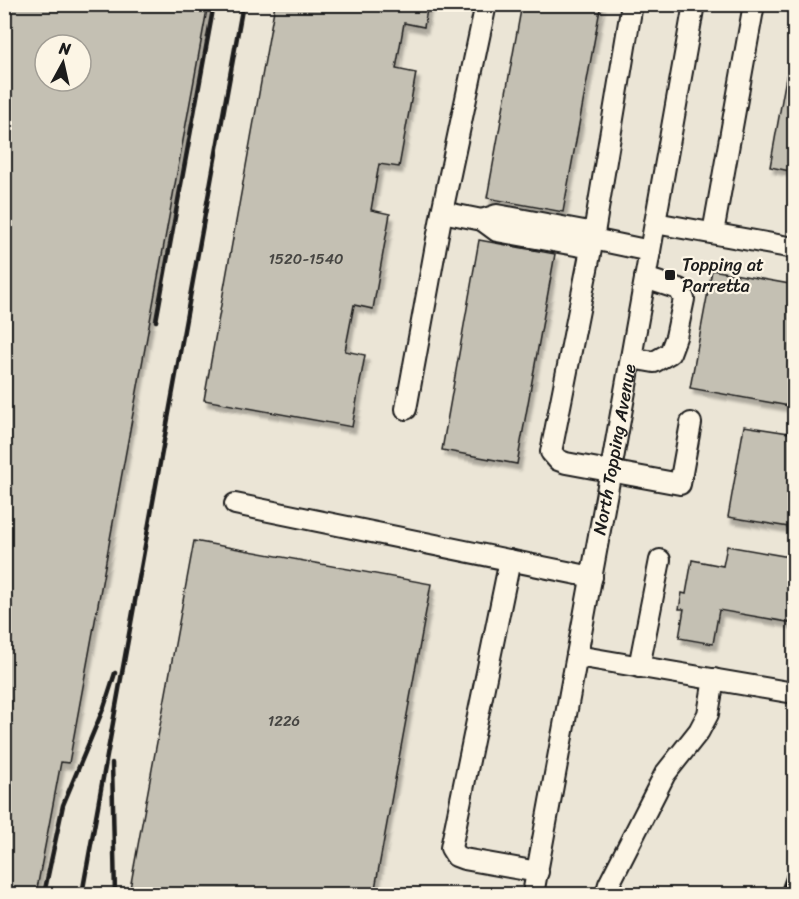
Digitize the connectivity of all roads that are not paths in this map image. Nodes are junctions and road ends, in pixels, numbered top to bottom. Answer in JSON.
{"nodes":[{"id":1,"x":486,"y":4,"type":"edge"},
{"id":2,"x":632,"y":4,"type":"edge"},
{"id":3,"x":694,"y":4,"type":"edge"},
{"id":4,"x":754,"y":4,"type":"edge"},
{"id":5,"x":442,"y":212,"type":"junction"},
{"id":6,"x":655,"y":223,"type":"junction"},
{"id":7,"x":713,"y":233,"type":"junction"},
{"id":8,"x":593,"y":239,"type":"junction"},
{"id":9,"x":795,"y":248,"type":"edge"},
{"id":10,"x":650,"y":251,"type":"junction"},
{"id":11,"x":645,"y":278,"type":"junction"},
{"id":12,"x":631,"y":358,"type":"junction"},
{"id":13,"x":406,"y":409,"type":"dead end"},
{"id":14,"x":691,"y":423,"type":"dead end"},
{"id":15,"x":611,"y":470,"type":"junction"},
{"id":16,"x":235,"y":504,"type":"dead end"},
{"id":17,"x":510,"y":560,"type":"junction"},
{"id":18,"x":660,"y":560,"type":"dead end"},
{"id":19,"x":592,"y":577,"type":"junction"},
{"id":20,"x":577,"y":656,"type":"junction"},
{"id":21,"x":639,"y":667,"type":"junction"},
{"id":22,"x":714,"y":679,"type":"junction"},
{"id":23,"x":795,"y":693,"type":"edge"},
{"id":24,"x":538,"y":872,"type":"junction"},
{"id":25,"x":534,"y":894,"type":"edge"},
{"id":26,"x":606,"y":894,"type":"edge"}],
"edges":[{"from":1,"to":5,"type":"street"},
{"from":2,"to":8,"type":"street"},
{"from":3,"to":6,"type":"street","name":"North Topping Avenue"},
{"from":4,"to":7,"type":"street"},
{"from":5,"to":8,"type":"street"},
{"from":5,"to":13,"type":"street"},
{"from":6,"to":7,"type":"street"},
{"from":6,"to":10,"type":"street","name":"North Topping Avenue"},
{"from":7,"to":9,"type":"street"},
{"from":8,"to":10,"type":"street"},
{"from":8,"to":15,"type":"street"},
{"from":10,"to":11,"type":"street","name":"North Topping Avenue"},
{"from":11,"to":12,"type":"street","name":"North Topping Avenue"},
{"from":11,"to":12,"type":"street"},
{"from":12,"to":15,"type":"street","name":"North Topping Avenue"},
{"from":14,"to":15,"type":"street"},
{"from":15,"to":19,"type":"street","name":"North Topping Avenue"},
{"from":16,"to":17,"type":"street"},
{"from":17,"to":19,"type":"street"},
{"from":17,"to":24,"type":"street"},
{"from":18,"to":21,"type":"street"},
{"from":19,"to":20,"type":"street","name":"North Topping Avenue"},
{"from":20,"to":21,"type":"street"},
{"from":20,"to":24,"type":"street","name":"North Topping Avenue"},
{"from":21,"to":22,"type":"street"},
{"from":22,"to":23,"type":"street"},
{"from":22,"to":26,"type":"street"},
{"from":24,"to":25,"type":"street","name":"North Topping Avenue"}]}
